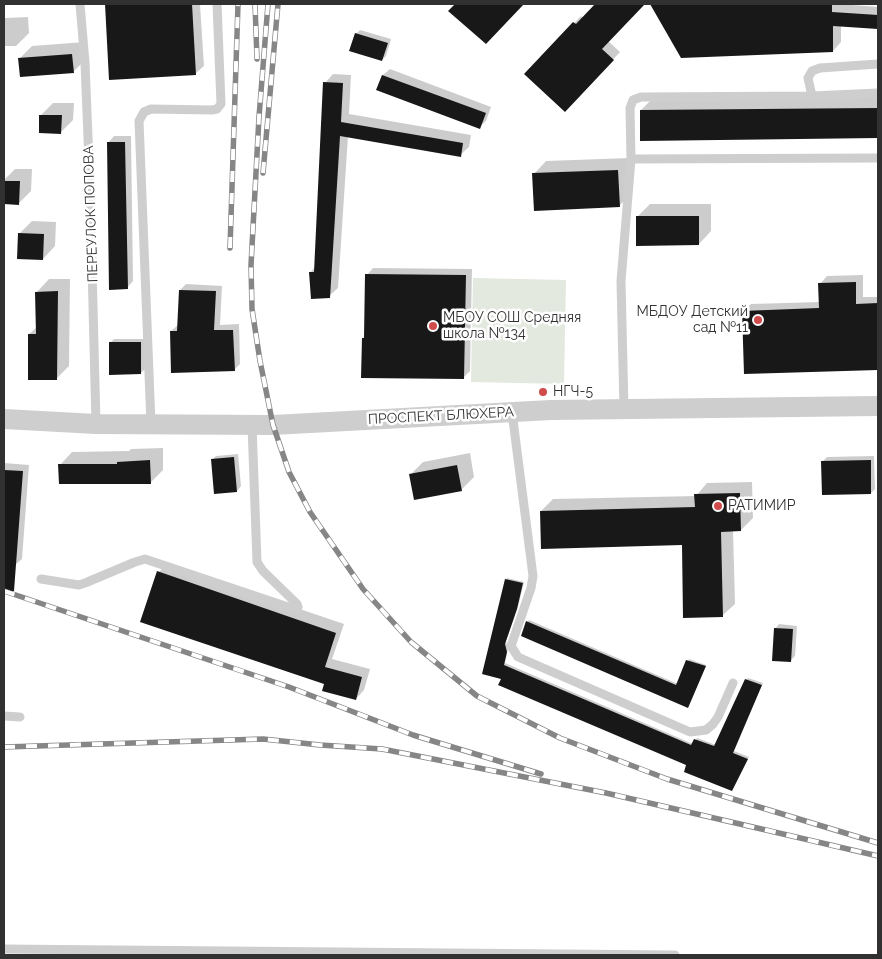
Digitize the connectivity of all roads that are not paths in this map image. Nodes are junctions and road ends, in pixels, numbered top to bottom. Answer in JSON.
{"nodes":[{"id":1,"x":80,"y":4,"type":"edge"},
{"id":2,"x":217,"y":4,"type":"edge"},
{"id":3,"x":878,"y":64,"type":"edge"},
{"id":4,"x":878,"y":93,"type":"edge"},
{"id":5,"x":812,"y":96,"type":"junction"},
{"id":6,"x":878,"y":158,"type":"edge"},
{"id":7,"x":631,"y":160,"type":"junction"},
{"id":8,"x":878,"y":406,"type":"edge"},
{"id":9,"x":624,"y":409,"type":"junction"},
{"id":10,"x":512,"y":412,"type":"junction"},
{"id":11,"x":4,"y":419,"type":"edge"},
{"id":12,"x":96,"y":424,"type":"junction"},
{"id":13,"x":151,"y":424,"type":"junction"},
{"id":14,"x":252,"y":425,"type":"junction"},
{"id":15,"x":41,"y":579,"type":"dead end"},
{"id":16,"x":733,"y":683,"type":"dead end"},
{"id":17,"x":4,"y":716,"type":"edge"},
{"id":18,"x":20,"y":717,"type":"dead end"},
{"id":19,"x":4,"y":949,"type":"edge"},
{"id":20,"x":675,"y":955,"type":"edge"}],
"edges":[{"from":1,"to":12,"type":"lane","name":"ПЕРЕУЛОК ПОПОВА"},
{"from":2,"to":13,"type":"lane"},
{"from":3,"to":5,"type":"lane"},
{"from":4,"to":5,"type":"lane"},
{"from":5,"to":7,"type":"lane"},
{"from":6,"to":7,"type":"lane"},
{"from":7,"to":9,"type":"lane"},
{"from":8,"to":9,"type":"street","name":"ПРОСПЕКТ БЛЮХЕРА"},
{"from":9,"to":10,"type":"street","name":"ПРОСПЕКТ БЛЮХЕРА"},
{"from":10,"to":14,"type":"street","name":"ПРОСПЕКТ БЛЮХЕРА"},
{"from":10,"to":16,"type":"lane"},
{"from":11,"to":12,"type":"street","name":"ПРОСПЕКТ БЛЮХЕРА"},
{"from":12,"to":13,"type":"street","name":"ПРОСПЕКТ БЛЮХЕРА"},
{"from":13,"to":14,"type":"street","name":"ПРОСПЕКТ БЛЮХЕРА"},
{"from":14,"to":15,"type":"lane"},
{"from":17,"to":18,"type":"lane"},
{"from":19,"to":20,"type":"lane"}]}
